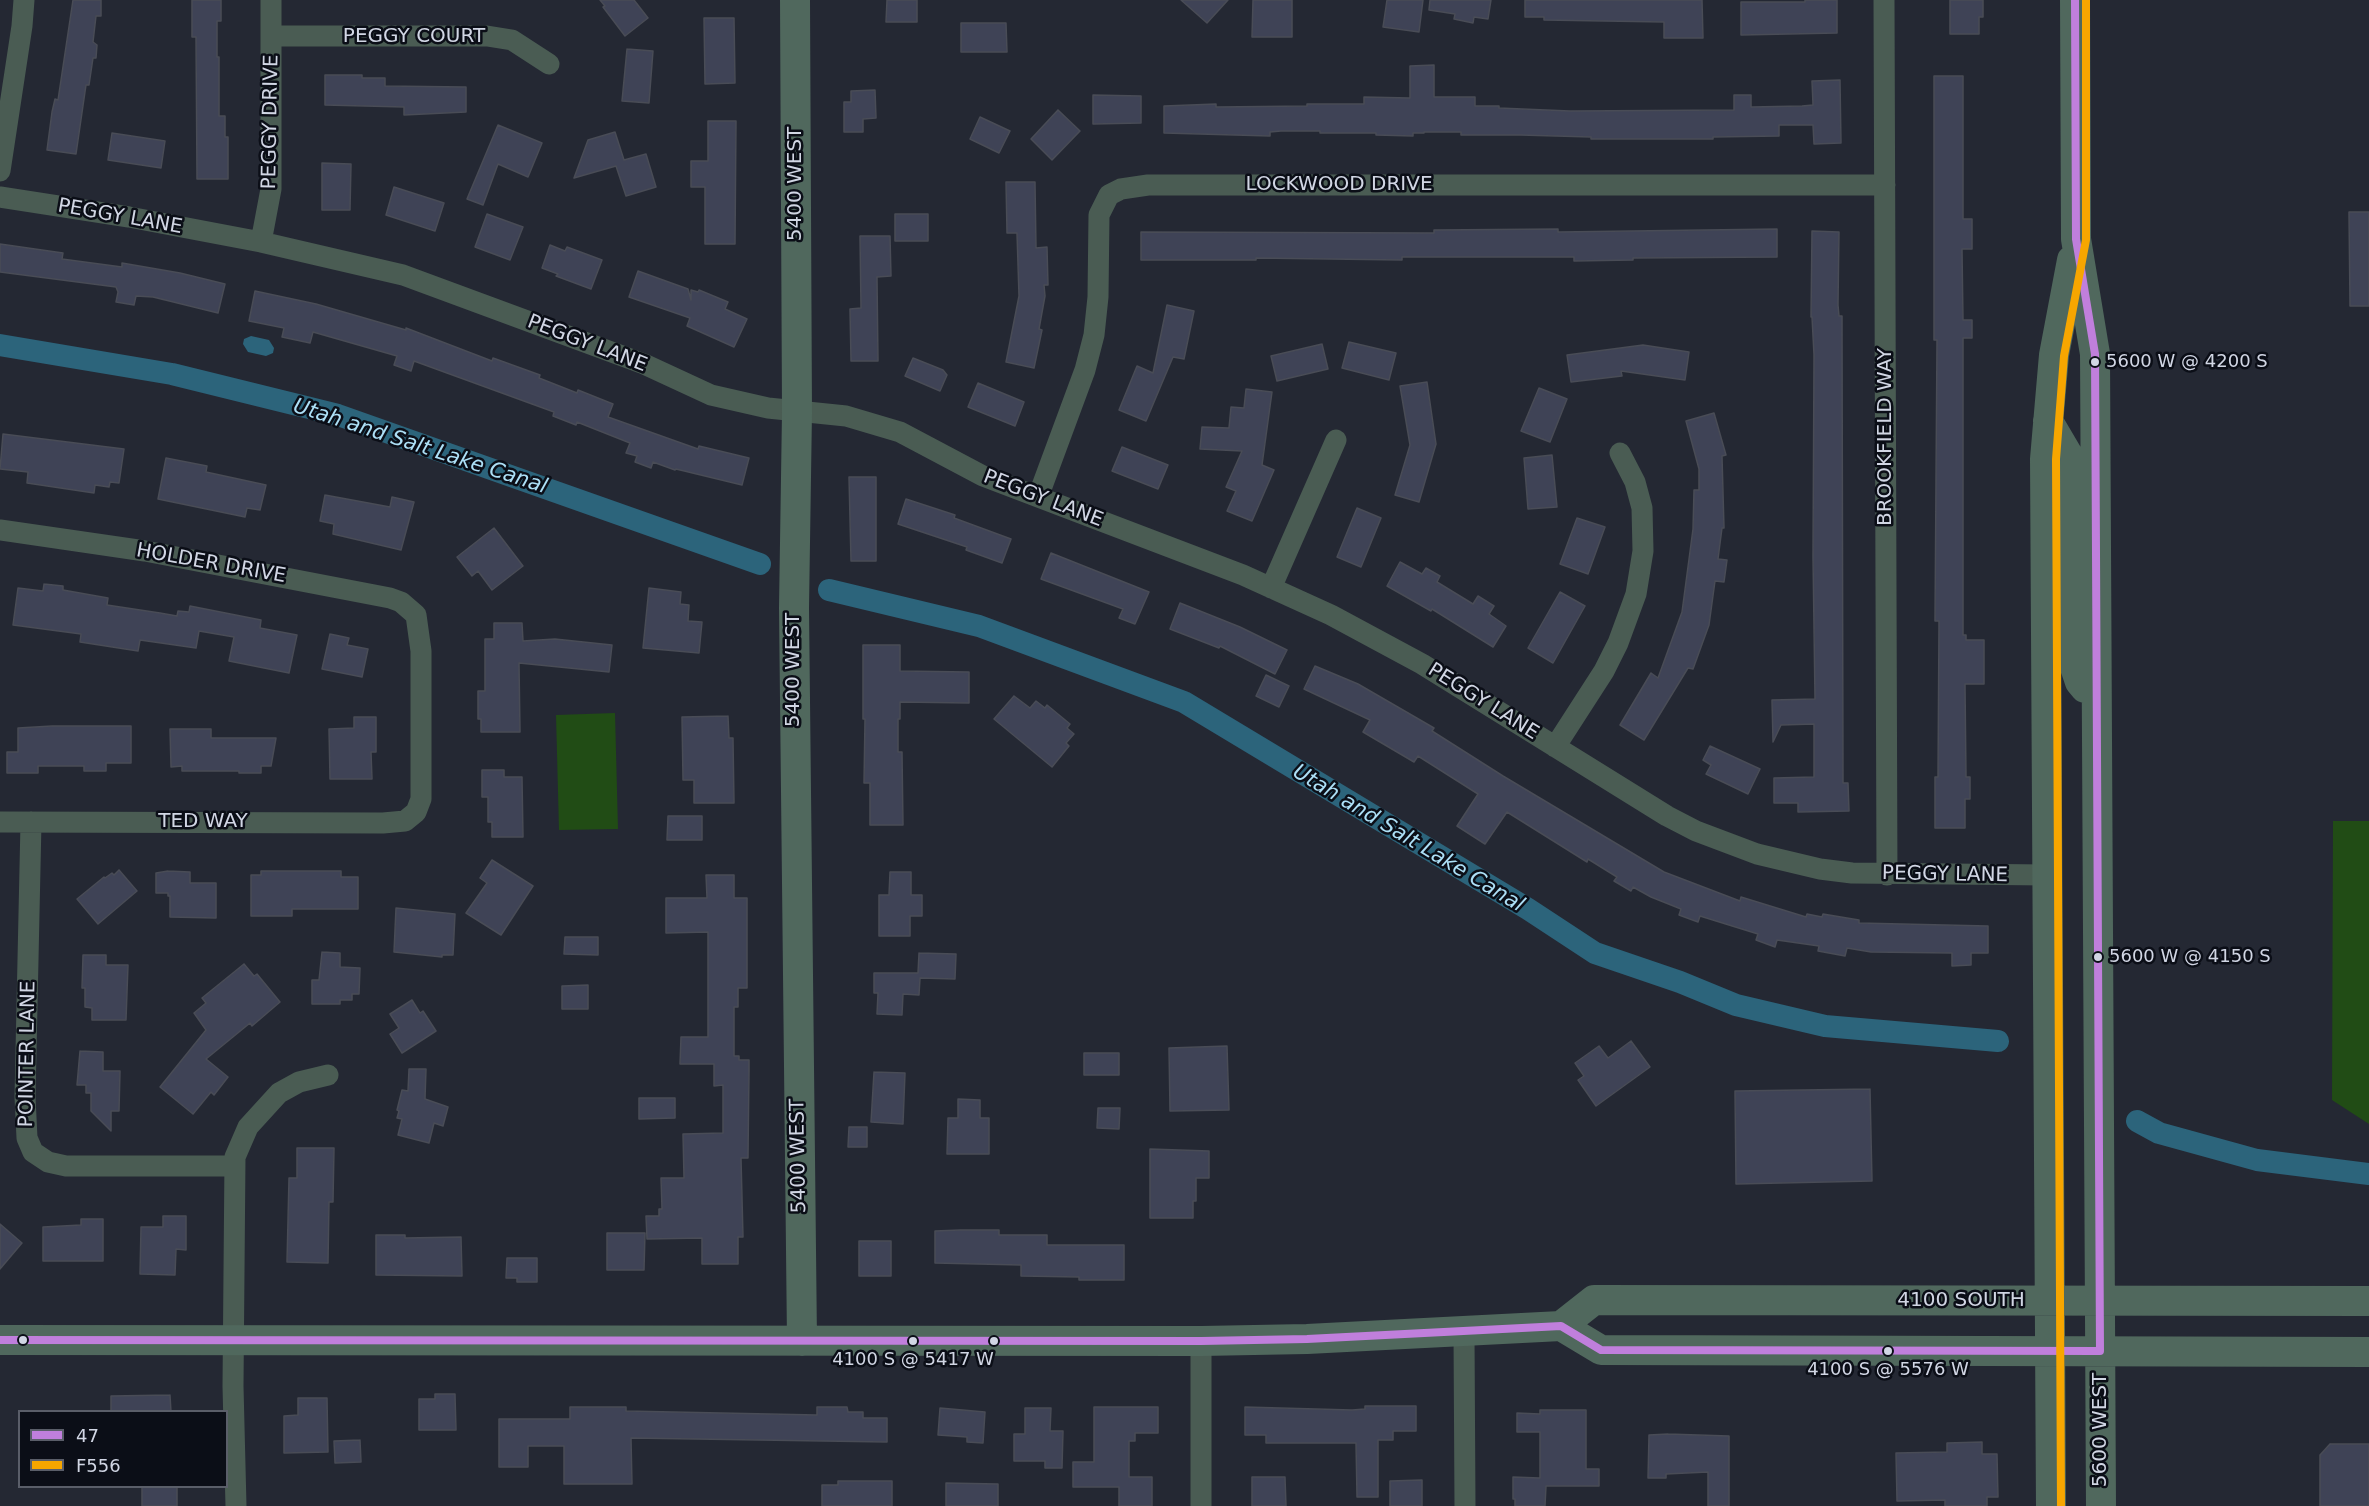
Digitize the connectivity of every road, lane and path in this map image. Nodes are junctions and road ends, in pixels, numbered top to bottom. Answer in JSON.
{"nodes":[{"id":1,"x":24,"y":0,"type":"edge"},
{"id":2,"x":272,"y":0,"type":"edge"},
{"id":3,"x":795,"y":0,"type":"edge"},
{"id":4,"x":1884,"y":0,"type":"edge"},
{"id":5,"x":2075,"y":0,"type":"edge"},
{"id":6,"x":272,"y":36,"type":"junction"},
{"id":7,"x":549,"y":64,"type":"dead end"},
{"id":8,"x":0,"y":171,"type":"edge"},
{"id":9,"x":1885,"y":185,"type":"junction"},
{"id":10,"x":0,"y":197,"type":"edge"},
{"id":11,"x":2076,"y":239,"type":"junction"},
{"id":12,"x":261,"y":242,"type":"junction"},
{"id":13,"x":797,"y":412,"type":"junction"},
{"id":14,"x":2048,"y":421,"type":"junction"},
{"id":15,"x":1336,"y":440,"type":"dead end"},
{"id":16,"x":1620,"y":453,"type":"dead end"},
{"id":17,"x":1038,"y":497,"type":"junction"},
{"id":18,"x":0,"y":530,"type":"edge"},
{"id":19,"x":1271,"y":588,"type":"junction"},
{"id":20,"x":2097,"y":689,"type":"junction"},
{"id":21,"x":1555,"y":747,"type":"junction"},
{"id":22,"x":405,"y":821,"type":"joint"},
{"id":23,"x":0,"y":822,"type":"edge"},
{"id":24,"x":31,"y":822,"type":"junction"},
{"id":25,"x":1887,"y":875,"type":"junction"},
{"id":26,"x":2048,"y":875,"type":"junction"},
{"id":27,"x":328,"y":1075,"type":"dead end"},
{"id":28,"x":234,"y":1166,"type":"junction"},
{"id":29,"x":2050,"y":1301,"type":"junction"},
{"id":30,"x":2369,"y":1301,"type":"edge"},
{"id":31,"x":2100,"y":1302,"type":"junction"},
{"id":32,"x":1561,"y":1326,"type":"junction"},
{"id":33,"x":1464,"y":1333,"type":"junction"},
{"id":34,"x":0,"y":1340,"type":"edge"},
{"id":35,"x":234,"y":1341,"type":"junction"},
{"id":36,"x":801,"y":1341,"type":"junction"},
{"id":37,"x":1201,"y":1341,"type":"junction"},
{"id":38,"x":2050,"y":1351,"type":"junction"},
{"id":39,"x":2100,"y":1351,"type":"junction"},
{"id":40,"x":2369,"y":1352,"type":"edge"},
{"id":41,"x":236,"y":1506,"type":"edge"},
{"id":42,"x":1201,"y":1506,"type":"edge"},
{"id":43,"x":1465,"y":1506,"type":"edge"},
{"id":44,"x":2051,"y":1506,"type":"edge"},
{"id":45,"x":2101,"y":1506,"type":"edge"}],
"edges":[{"from":1,"to":8,"type":"street"},
{"from":2,"to":6,"type":"street","name":"PEGGY DRIVE"},
{"from":3,"to":13,"type":"main road","name":"5400 WEST"},
{"from":4,"to":9,"type":"street","name":"BROOKFIELD WAY"},
{"from":5,"to":11,"type":"main road","name":"5600 WEST"},
{"from":6,"to":7,"type":"street","name":"PEGGY COURT"},
{"from":6,"to":12,"type":"street","name":"PEGGY DRIVE"},
{"from":9,"to":17,"type":"street","name":"LOCKWOOD DRIVE"},
{"from":9,"to":25,"type":"street","name":"BROOKFIELD WAY"},
{"from":10,"to":12,"type":"street","name":"PEGGY LANE"},
{"from":11,"to":14,"type":"main road","name":"5600 WEST"},
{"from":11,"to":20,"type":"main road","name":"5600 WEST"},
{"from":12,"to":13,"type":"street","name":"PEGGY LANE"},
{"from":13,"to":17,"type":"street","name":"PEGGY LANE"},
{"from":13,"to":36,"type":"main road","name":"5400 WEST"},
{"from":14,"to":20,"type":"main road"},
{"from":14,"to":26,"type":"main road","name":"5600 WEST"},
{"from":15,"to":19,"type":"street"},
{"from":16,"to":21,"type":"street"},
{"from":17,"to":19,"type":"street","name":"PEGGY LANE"},
{"from":18,"to":22,"type":"street","name":"HOLDER DRIVE"},
{"from":19,"to":21,"type":"street","name":"PEGGY LANE"},
{"from":20,"to":31,"type":"main road","name":"5600 WEST"},
{"from":21,"to":25,"type":"street","name":"PEGGY LANE"},
{"from":22,"to":24,"type":"street","name":"TED WAY"},
{"from":23,"to":24,"type":"street","name":"TED WAY"},
{"from":24,"to":28,"type":"street","name":"POINTER LANE"},
{"from":25,"to":26,"type":"street","name":"PEGGY LANE"},
{"from":26,"to":29,"type":"main road","name":"5600 WEST"},
{"from":27,"to":28,"type":"street"},
{"from":28,"to":35,"type":"street"},
{"from":29,"to":31,"type":"main road","name":"4100 SOUTH"},
{"from":29,"to":32,"type":"main road","name":"4100 SOUTH"},
{"from":29,"to":38,"type":"main road","name":"5600 WEST"},
{"from":30,"to":31,"type":"main road","name":"4100 SOUTH"},
{"from":31,"to":39,"type":"main road","name":"5600 WEST"},
{"from":32,"to":33,"type":"main road"},
{"from":32,"to":38,"type":"main road"},
{"from":33,"to":37,"type":"main road"},
{"from":33,"to":43,"type":"street"},
{"from":34,"to":35,"type":"main road"},
{"from":35,"to":36,"type":"main road"},
{"from":35,"to":41,"type":"street"},
{"from":36,"to":37,"type":"main road"},
{"from":37,"to":42,"type":"street"},
{"from":38,"to":39,"type":"main road"},
{"from":38,"to":44,"type":"main road","name":"5600 WEST"},
{"from":39,"to":40,"type":"main road"},
{"from":39,"to":45,"type":"main road","name":"5600 WEST"}]}
